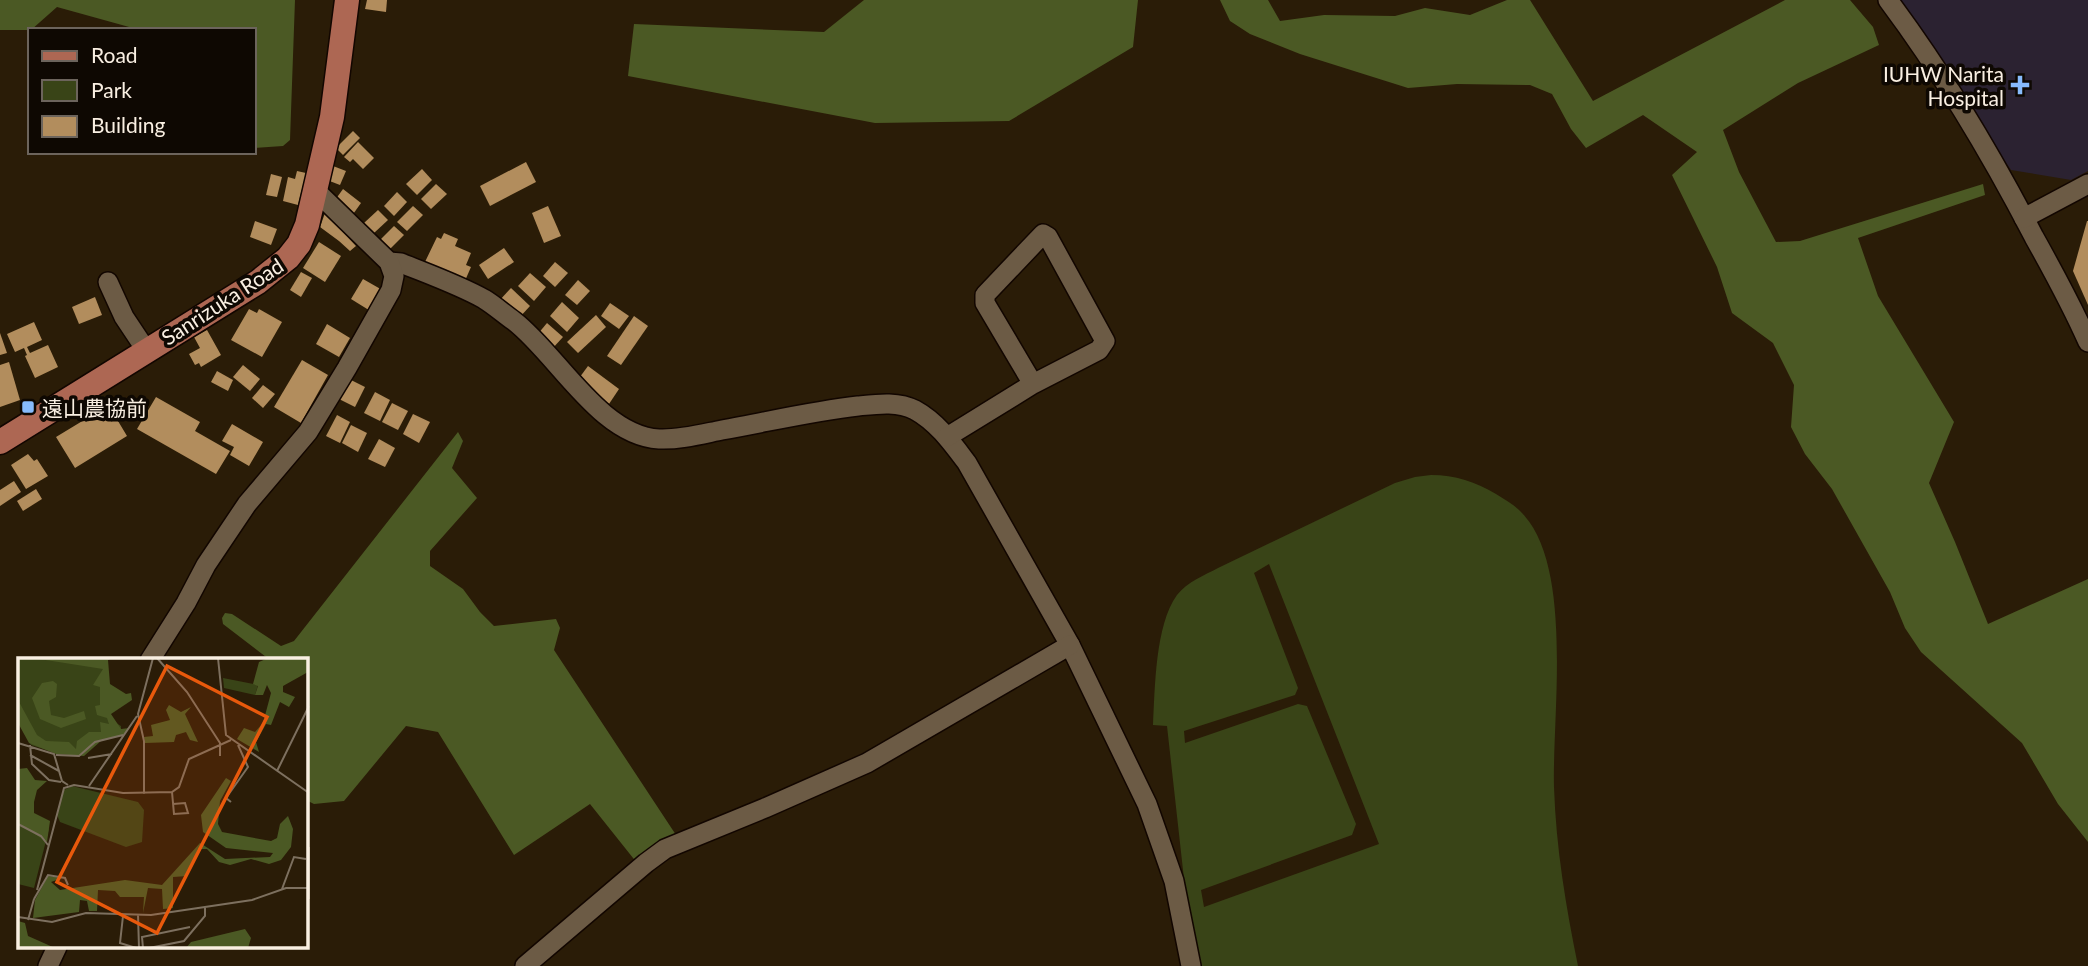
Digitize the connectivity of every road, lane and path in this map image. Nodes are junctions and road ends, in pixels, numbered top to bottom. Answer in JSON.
{"nodes":[{"id":1,"x":347,"y":0,"type":"edge"},
{"id":2,"x":1888,"y":0,"type":"edge"},
{"id":3,"x":2088,"y":184,"type":"edge"},
{"id":4,"x":315,"y":190,"type":"junction"},
{"id":5,"x":2024,"y":218,"type":"junction"},
{"id":6,"x":389,"y":262,"type":"junction"},
{"id":7,"x":108,"y":282,"type":"dead end"},
{"id":8,"x":2087,"y":335,"type":"edge"},
{"id":9,"x":146,"y":350,"type":"junction"},
{"id":10,"x":1033,"y":384,"type":"junction"},
{"id":11,"x":947,"y":436,"type":"junction"},
{"id":12,"x":0,"y":442,"type":"edge"},
{"id":13,"x":1070,"y":645,"type":"junction"},
{"id":14,"x":151,"y":658,"type":"edge"},
{"id":15,"x":57,"y":948,"type":"edge"},
{"id":16,"x":48,"y":966,"type":"edge"},
{"id":17,"x":525,"y":966,"type":"edge"},
{"id":18,"x":1191,"y":966,"type":"edge"}],
"edges":[{"from":1,"to":4,"type":"main road","name":"Sanrizuka Road"},
{"from":2,"to":5,"type":"street"},
{"from":3,"to":5,"type":"street"},
{"from":4,"to":6,"type":"street"},
{"from":4,"to":9,"type":"main road","name":"Sanrizuka Road"},
{"from":5,"to":8,"type":"street"},
{"from":6,"to":11,"type":"street"},
{"from":6,"to":14,"type":"street"},
{"from":7,"to":9,"type":"street"},
{"from":9,"to":12,"type":"main road","name":"Sanrizuka Road"},
{"from":10,"to":10,"type":"street"},
{"from":10,"to":11,"type":"street"},
{"from":11,"to":13,"type":"street"},
{"from":13,"to":17,"type":"street"},
{"from":13,"to":18,"type":"street"},
{"from":15,"to":16,"type":"street"}]}
